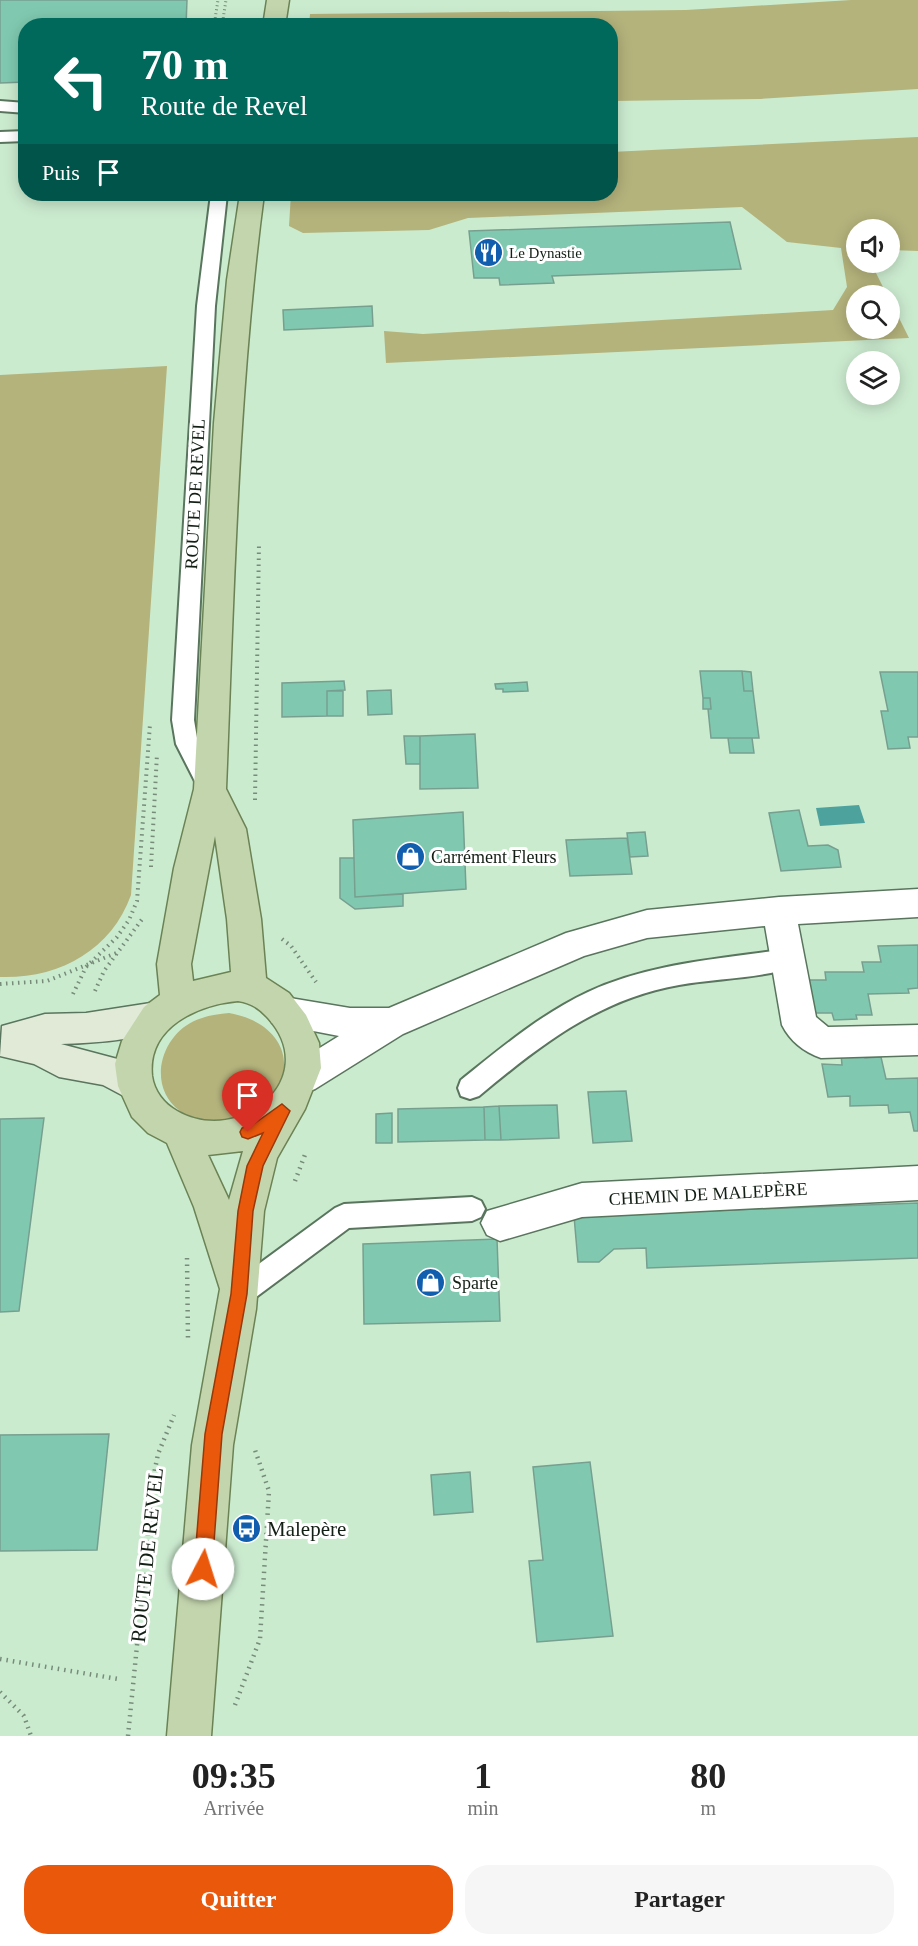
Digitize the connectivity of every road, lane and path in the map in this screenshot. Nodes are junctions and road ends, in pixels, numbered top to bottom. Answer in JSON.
{"nodes":[{"id":1,"x":218,"y":0,"type":"edge"},
{"id":2,"x":226,"y":0,"type":"edge"},
{"id":3,"x":215,"y":18,"type":"edge"},
{"id":4,"x":223,"y":18,"type":"edge"},
{"id":5,"x":0,"y":106,"type":"edge"},
{"id":6,"x":18,"y":107,"type":"edge"},
{"id":7,"x":18,"y":136,"type":"edge"},
{"id":8,"x":0,"y":137,"type":"edge"},
{"id":9,"x":218,"y":201,"type":"edge"},
{"id":10,"x":251,"y":201,"type":"edge"},
{"id":11,"x":259,"y":541,"type":"dead end"},
{"id":12,"x":150,"y":720,"type":"dead end"},
{"id":13,"x":210,"y":789,"type":"junction"},
{"id":14,"x":255,"y":808,"type":"dead end"},
{"id":15,"x":918,"y":903,"type":"edge"},
{"id":16,"x":779,"y":911,"type":"junction"},
{"id":17,"x":143,"y":917,"type":"dead end"},
{"id":18,"x":278,"y":936,"type":"dead end"},
{"id":19,"x":122,"y":951,"type":"junction"},
{"id":20,"x":788,"y":959,"type":"junction"},
{"id":21,"x":86,"y":967,"type":"junction"},
{"id":22,"x":313,"y":978,"type":"dead end"},
{"id":23,"x":0,"y":984,"type":"edge"},
{"id":24,"x":249,"y":988,"type":"junction"},
{"id":25,"x":72,"y":998,"type":"dead end"},
{"id":26,"x":93,"y":999,"type":"dead end"},
{"id":27,"x":167,"y":1009,"type":"junction"},
{"id":28,"x":284,"y":1012,"type":"junction"},
{"id":29,"x":391,"y":1023,"type":"junction"},
{"id":30,"x":918,"y":1040,"type":"edge"},
{"id":31,"x":1,"y":1041,"type":"edge"},
{"id":32,"x":302,"y":1078,"type":"junction"},
{"id":33,"x":135,"y":1086,"type":"junction"},
{"id":34,"x":470,"y":1088,"type":"dead end"},
{"id":35,"x":282,"y":1111,"type":"junction"},
{"id":36,"x":181,"y":1134,"type":"junction"},
{"id":37,"x":918,"y":1183,"type":"edge"},
{"id":38,"x":486,"y":1216,"type":"joint"},
{"id":39,"x":187,"y":1251,"type":"dead end"},
{"id":40,"x":239,"y":1294,"type":"junction"},
{"id":41,"x":187,"y":1352,"type":"dead end"},
{"id":42,"x":177,"y":1409,"type":"dead end"},
{"id":43,"x":251,"y":1438,"type":"dead end"},
{"id":44,"x":0,"y":1659,"type":"edge"},
{"id":45,"x":118,"y":1679,"type":"dead end"},
{"id":46,"x":0,"y":1692,"type":"edge"},
{"id":47,"x":235,"y":1715,"type":"dead end"},
{"id":48,"x":31,"y":1736,"type":"edge"},
{"id":49,"x":128,"y":1736,"type":"edge"},
{"id":50,"x":189,"y":1736,"type":"edge"}],
"edges":[{"from":1,"to":3,"type":"path"},
{"from":2,"to":4,"type":"path"},
{"from":5,"to":6,"type":"lane"},
{"from":7,"to":8,"type":"lane"},
{"from":9,"to":13,"type":"lane","name":"ROUTE DE REVEL"},
{"from":10,"to":13,"type":"main road","name":"ROUTE DE REVEL"},
{"from":11,"to":14,"type":"path"},
{"from":12,"to":21,"type":"path"},
{"from":13,"to":24,"type":"main road","name":"ROUTE DE REVEL"},
{"from":13,"to":27,"type":"main road","name":"ROUTE DE REVEL"},
{"from":15,"to":16,"type":"street"},
{"from":16,"to":20,"type":"street"},
{"from":16,"to":29,"type":"street"},
{"from":17,"to":19,"type":"path"},
{"from":18,"to":22,"type":"path"},
{"from":19,"to":21,"type":"path"},
{"from":19,"to":26,"type":"path"},
{"from":20,"to":30,"type":"street"},
{"from":20,"to":34,"type":"lane"},
{"from":21,"to":23,"type":"path"},
{"from":21,"to":25,"type":"path"},
{"from":24,"to":27,"type":"main road"},
{"from":24,"to":28,"type":"main road"},
{"from":27,"to":31,"type":"street"},
{"from":27,"to":33,"type":"main road"},
{"from":28,"to":29,"type":"street"},
{"from":28,"to":32,"type":"main road"},
{"from":29,"to":32,"type":"street"},
{"from":31,"to":33,"type":"street"},
{"from":32,"to":35,"type":"main road"},
{"from":33,"to":36,"type":"main road"},
{"from":35,"to":36,"type":"main road"},
{"from":35,"to":40,"type":"main road"},
{"from":36,"to":40,"type":"main road"},
{"from":37,"to":38,"type":"street","name":"CHEMIN DE MALEPÈRE"},
{"from":38,"to":40,"type":"lane"},
{"from":39,"to":41,"type":"path"},
{"from":40,"to":50,"type":"main road"},
{"from":42,"to":49,"type":"path","name":"ROUTE DE REVEL"},
{"from":43,"to":47,"type":"path"},
{"from":44,"to":45,"type":"path"},
{"from":46,"to":48,"type":"path"}]}
